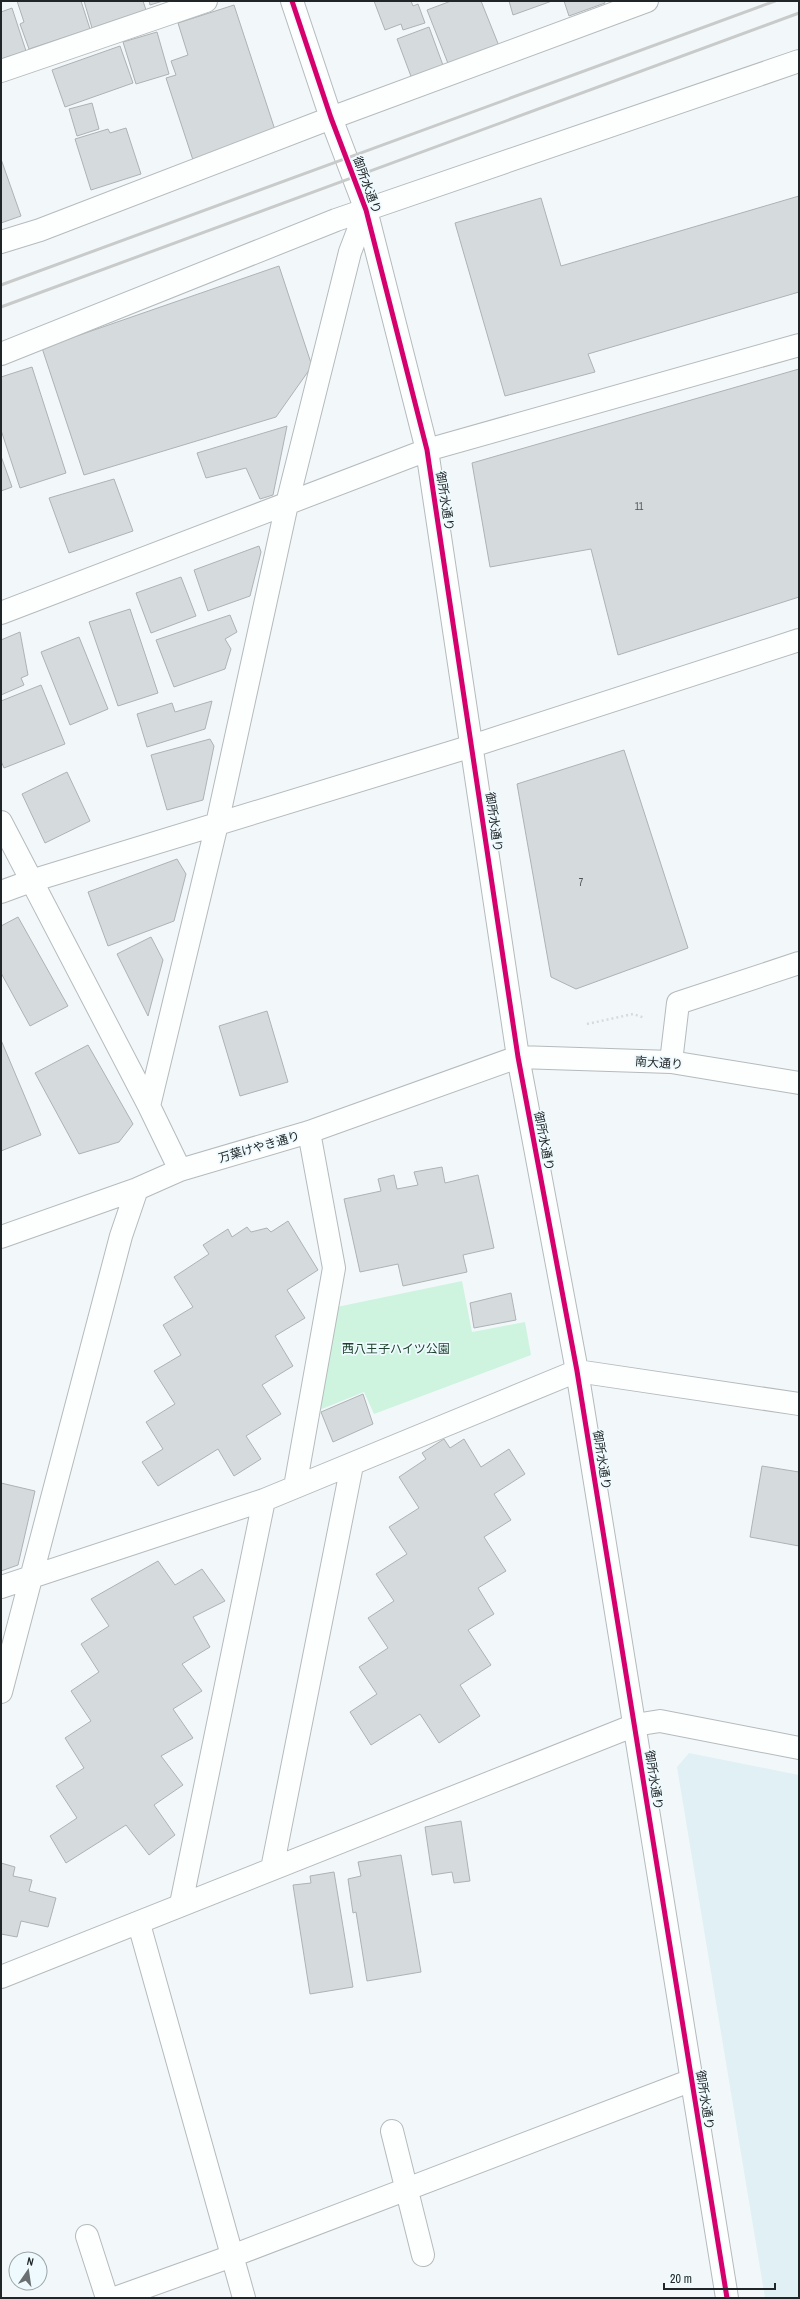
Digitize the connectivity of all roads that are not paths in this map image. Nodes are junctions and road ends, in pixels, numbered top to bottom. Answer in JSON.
{"nodes":[{"id":1,"x":206,"y":1,"type":"edge"},
{"id":2,"x":292,"y":1,"type":"edge"},
{"id":3,"x":647,"y":1,"type":"edge"},
{"id":4,"x":799,"y":61,"type":"edge"},
{"id":5,"x":1,"y":71,"type":"edge"},
{"id":6,"x":331,"y":118,"type":"junction"},
{"id":7,"x":366,"y":210,"type":"junction"},
{"id":8,"x":1,"y":242,"type":"edge"},
{"id":9,"x":799,"y":345,"type":"edge"},
{"id":10,"x":1,"y":354,"type":"edge"},
{"id":11,"x":427,"y":450,"type":"junction"},
{"id":12,"x":287,"y":504,"type":"junction"},
{"id":13,"x":1,"y":612,"type":"edge"},
{"id":14,"x":799,"y":640,"type":"edge"},
{"id":15,"x":472,"y":746,"type":"junction"},
{"id":16,"x":1,"y":822,"type":"edge"},
{"id":17,"x":217,"y":824,"type":"junction"},
{"id":18,"x":31,"y":881,"type":"junction"},
{"id":19,"x":1,"y":892,"type":"edge"},
{"id":20,"x":799,"y":963,"type":"edge"},
{"id":21,"x":518,"y":1057,"type":"junction"},
{"id":22,"x":671,"y":1062,"type":"junction"},
{"id":23,"x":799,"y":1083,"type":"edge"},
{"id":24,"x":149,"y":1106,"type":"junction"},
{"id":25,"x":309,"y":1132,"type":"junction"},
{"id":26,"x":180,"y":1170,"type":"junction"},
{"id":27,"x":137,"y":1189,"type":"junction"},
{"id":28,"x":1,"y":1237,"type":"edge"},
{"id":29,"x":577,"y":1371,"type":"junction"},
{"id":30,"x":799,"y":1404,"type":"edge"},
{"id":31,"x":352,"y":1465,"type":"junction"},
{"id":32,"x":295,"y":1487,"type":"junction"},
{"id":33,"x":264,"y":1500,"type":"junction"},
{"id":34,"x":33,"y":1575,"type":"junction"},
{"id":35,"x":1,"y":1587,"type":"edge"},
{"id":36,"x":1,"y":1692,"type":"edge"},
{"id":37,"x":635,"y":1725,"type":"junction"},
{"id":38,"x":799,"y":1748,"type":"edge"},
{"id":39,"x":272,"y":1869,"type":"junction"},
{"id":40,"x":181,"y":1904,"type":"junction"},
{"id":41,"x":139,"y":1924,"type":"junction"},
{"id":42,"x":1,"y":1977,"type":"edge"},
{"id":43,"x":692,"y":2080,"type":"junction"},
{"id":44,"x":392,"y":2131,"type":"dead end"},
{"id":45,"x":405,"y":2189,"type":"junction"},
{"id":46,"x":87,"y":2236,"type":"dead end"},
{"id":47,"x":423,"y":2255,"type":"dead end"},
{"id":48,"x":232,"y":2256,"type":"junction"},
{"id":49,"x":107,"y":2298,"type":"edge"},
{"id":50,"x":115,"y":2298,"type":"edge"},
{"id":51,"x":244,"y":2298,"type":"edge"},
{"id":52,"x":727,"y":2298,"type":"edge"}],
"edges":[{"from":1,"to":5,"type":"street"},
{"from":2,"to":6,"type":"street","name":"御所水通り"},
{"from":3,"to":6,"type":"street"},
{"from":4,"to":7,"type":"street"},
{"from":6,"to":7,"type":"street","name":"御所水通り"},
{"from":6,"to":8,"type":"street"},
{"from":7,"to":10,"type":"street"},
{"from":7,"to":11,"type":"street","name":"御所水通り"},
{"from":7,"to":12,"type":"street"},
{"from":9,"to":11,"type":"street"},
{"from":11,"to":12,"type":"street"},
{"from":11,"to":15,"type":"street","name":"御所水通り"},
{"from":12,"to":13,"type":"street"},
{"from":12,"to":17,"type":"street"},
{"from":14,"to":15,"type":"street"},
{"from":15,"to":17,"type":"street"},
{"from":15,"to":21,"type":"street","name":"御所水通り"},
{"from":16,"to":18,"type":"street"},
{"from":17,"to":18,"type":"street"},
{"from":17,"to":24,"type":"street"},
{"from":18,"to":19,"type":"street"},
{"from":18,"to":24,"type":"street"},
{"from":20,"to":22,"type":"street"},
{"from":21,"to":22,"type":"street","name":"南大通り"},
{"from":21,"to":25,"type":"street","name":"万葉けやき通り"},
{"from":21,"to":29,"type":"street","name":"御所水通り"},
{"from":22,"to":23,"type":"street","name":"南大通り"},
{"from":24,"to":26,"type":"street"},
{"from":25,"to":26,"type":"street","name":"万葉けやき通り"},
{"from":25,"to":32,"type":"street"},
{"from":26,"to":27,"type":"street","name":"万葉けやき通り"},
{"from":27,"to":28,"type":"street","name":"万葉けやき通り"},
{"from":27,"to":34,"type":"street"},
{"from":29,"to":30,"type":"street"},
{"from":29,"to":31,"type":"street"},
{"from":29,"to":37,"type":"street","name":"御所水通り"},
{"from":31,"to":32,"type":"street"},
{"from":31,"to":39,"type":"street"},
{"from":32,"to":33,"type":"street"},
{"from":33,"to":34,"type":"street"},
{"from":33,"to":40,"type":"street"},
{"from":34,"to":35,"type":"street"},
{"from":34,"to":36,"type":"street"},
{"from":37,"to":38,"type":"street"},
{"from":37,"to":39,"type":"street"},
{"from":37,"to":43,"type":"street","name":"御所水通り"},
{"from":39,"to":40,"type":"street"},
{"from":40,"to":41,"type":"street"},
{"from":41,"to":42,"type":"street"},
{"from":41,"to":48,"type":"street"},
{"from":43,"to":45,"type":"street"},
{"from":43,"to":52,"type":"street","name":"御所水通り"},
{"from":44,"to":45,"type":"street"},
{"from":45,"to":47,"type":"street"},
{"from":45,"to":48,"type":"street"},
{"from":46,"to":49,"type":"street"},
{"from":48,"to":50,"type":"street"},
{"from":48,"to":51,"type":"street"}]}
